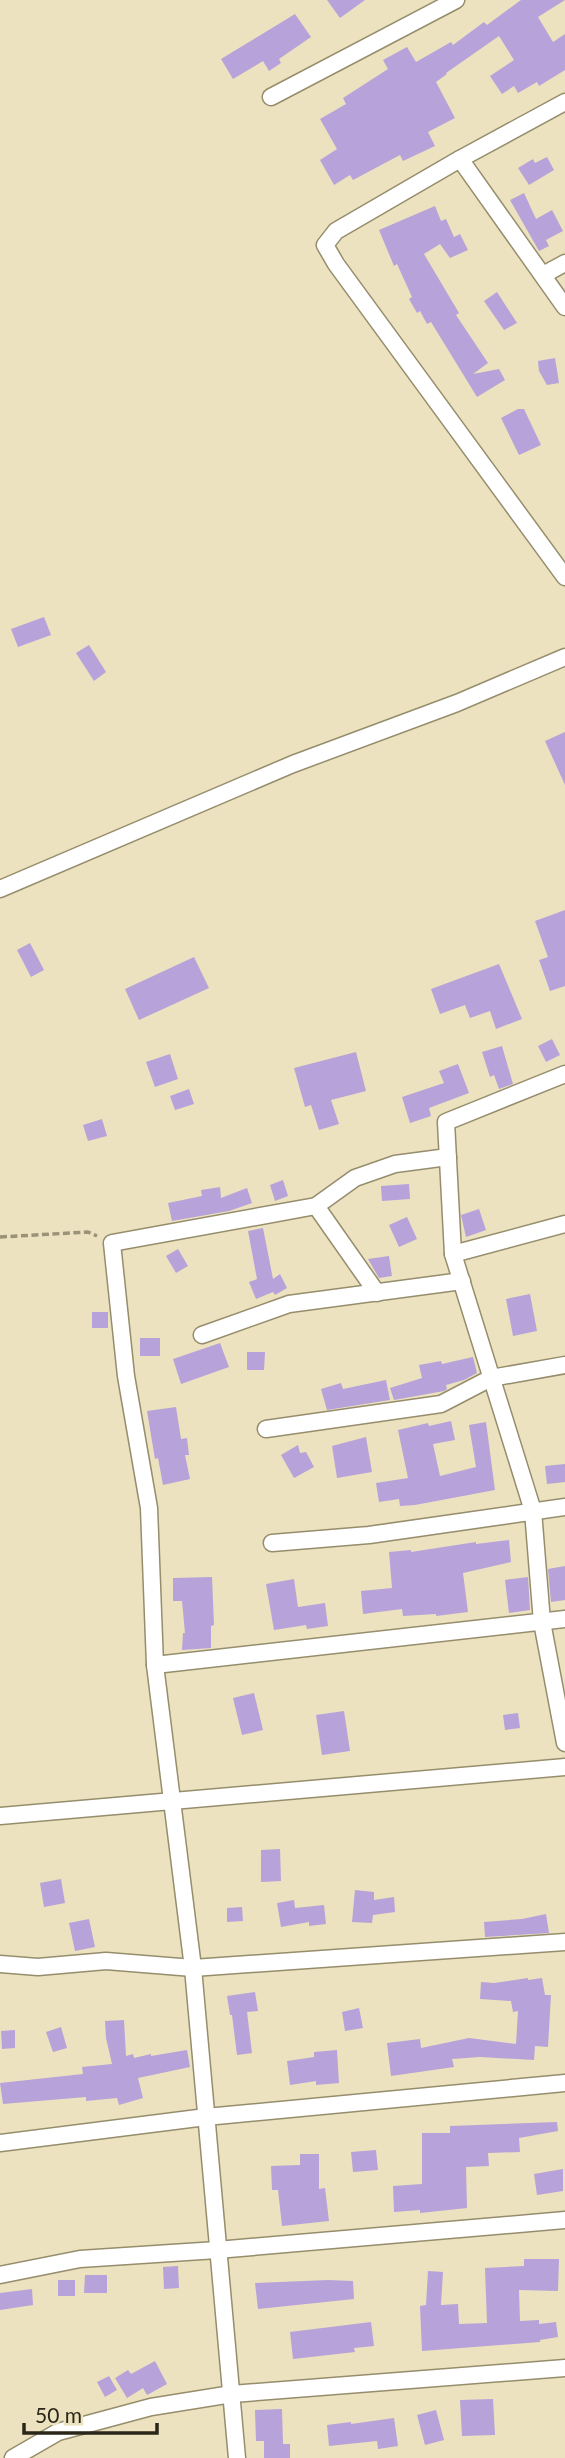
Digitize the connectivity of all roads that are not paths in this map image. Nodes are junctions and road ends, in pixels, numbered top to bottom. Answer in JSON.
{"nodes":[{"id":1,"x":456,"y":0,"type":"edge"},
{"id":2,"x":271,"y":97,"type":"dead end"},
{"id":3,"x":565,"y":102,"type":"edge"},
{"id":4,"x":460,"y":159,"type":"junction"},
{"id":5,"x":565,"y":263,"type":"edge"},
{"id":6,"x":543,"y":275,"type":"junction"},
{"id":7,"x":565,"y":307,"type":"edge"},
{"id":8,"x":565,"y":577,"type":"edge"},
{"id":9,"x":565,"y":657,"type":"edge"},
{"id":10,"x":0,"y":888,"type":"edge"},
{"id":11,"x":565,"y":1074,"type":"edge"},
{"id":12,"x":448,"y":1157,"type":"junction"},
{"id":13,"x":316,"y":1206,"type":"junction"},
{"id":14,"x":565,"y":1224,"type":"edge"},
{"id":15,"x":453,"y":1254,"type":"junction"},
{"id":16,"x":461,"y":1282,"type":"junction"},
{"id":17,"x":377,"y":1293,"type":"junction"},
{"id":18,"x":202,"y":1335,"type":"dead end"},
{"id":19,"x":565,"y":1365,"type":"edge"},
{"id":20,"x":491,"y":1378,"type":"junction"},
{"id":21,"x":265,"y":1429,"type":"dead end"},
{"id":22,"x":565,"y":1507,"type":"edge"},
{"id":23,"x":533,"y":1511,"type":"junction"},
{"id":24,"x":272,"y":1543,"type":"dead end"},
{"id":25,"x":565,"y":1619,"type":"edge"},
{"id":26,"x":542,"y":1622,"type":"junction"},
{"id":27,"x":155,"y":1665,"type":"junction"},
{"id":28,"x":565,"y":1743,"type":"edge"},
{"id":29,"x":565,"y":1767,"type":"edge"},
{"id":30,"x":172,"y":1802,"type":"junction"},
{"id":31,"x":0,"y":1816,"type":"edge"},
{"id":32,"x":565,"y":1942,"type":"edge"},
{"id":33,"x":0,"y":1964,"type":"edge"},
{"id":34,"x":193,"y":1968,"type":"junction"},
{"id":35,"x":565,"y":2083,"type":"edge"},
{"id":36,"x":206,"y":2117,"type":"junction"},
{"id":37,"x":0,"y":2143,"type":"edge"},
{"id":38,"x":565,"y":2220,"type":"edge"},
{"id":39,"x":217,"y":2250,"type":"junction"},
{"id":40,"x":0,"y":2275,"type":"edge"},
{"id":41,"x":565,"y":2368,"type":"edge"},
{"id":42,"x":232,"y":2395,"type":"junction"},
{"id":43,"x":13,"y":2458,"type":"edge"},
{"id":44,"x":237,"y":2458,"type":"edge"}],
"edges":[{"from":1,"to":2,"type":"street"},
{"from":3,"to":4,"type":"street"},
{"from":4,"to":6,"type":"street"},
{"from":4,"to":8,"type":"street"},
{"from":5,"to":6,"type":"street"},
{"from":6,"to":7,"type":"street"},
{"from":9,"to":10,"type":"street"},
{"from":11,"to":12,"type":"street"},
{"from":12,"to":13,"type":"street"},
{"from":12,"to":15,"type":"street"},
{"from":13,"to":17,"type":"street"},
{"from":13,"to":27,"type":"street"},
{"from":14,"to":15,"type":"street"},
{"from":15,"to":16,"type":"street"},
{"from":16,"to":17,"type":"street"},
{"from":16,"to":20,"type":"street"},
{"from":17,"to":18,"type":"street"},
{"from":19,"to":20,"type":"street"},
{"from":20,"to":21,"type":"street"},
{"from":20,"to":23,"type":"street"},
{"from":22,"to":23,"type":"street"},
{"from":23,"to":24,"type":"street"},
{"from":23,"to":26,"type":"street"},
{"from":25,"to":26,"type":"street"},
{"from":26,"to":27,"type":"street"},
{"from":26,"to":28,"type":"street"},
{"from":27,"to":30,"type":"street"},
{"from":29,"to":30,"type":"street"},
{"from":30,"to":31,"type":"street"},
{"from":30,"to":34,"type":"street"},
{"from":32,"to":34,"type":"street"},
{"from":33,"to":34,"type":"street"},
{"from":34,"to":36,"type":"street"},
{"from":35,"to":36,"type":"street"},
{"from":36,"to":37,"type":"street"},
{"from":36,"to":39,"type":"street"},
{"from":38,"to":39,"type":"street"},
{"from":39,"to":40,"type":"street"},
{"from":39,"to":42,"type":"street"},
{"from":41,"to":42,"type":"street"},
{"from":42,"to":43,"type":"street"},
{"from":42,"to":44,"type":"street"}]}
